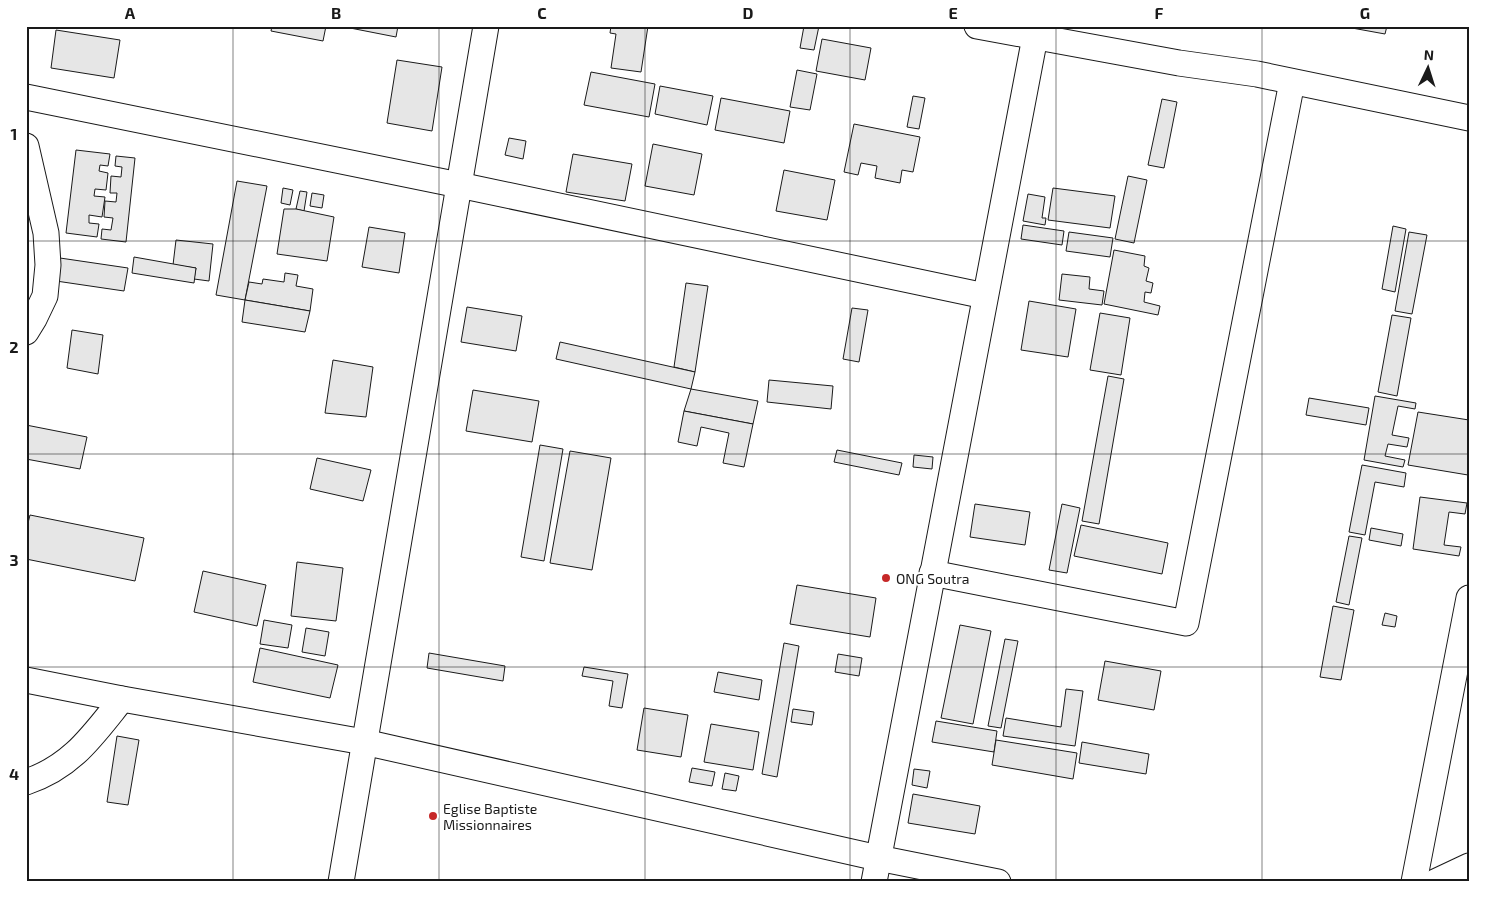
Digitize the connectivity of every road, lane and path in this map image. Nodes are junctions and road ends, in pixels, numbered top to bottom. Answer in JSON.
{"nodes":[{"id":1,"x":486,"y":26,"type":"edge"},
{"id":2,"x":988,"y":27,"type":"edge"},
{"id":3,"x":1035,"y":37,"type":"junction"},
{"id":4,"x":1292,"y":82,"type":"junction"},
{"id":5,"x":26,"y":97,"type":"edge"},
{"id":6,"x":1469,"y":118,"type":"edge"},
{"id":7,"x":26,"y":146,"type":"edge"},
{"id":8,"x":459,"y":185,"type":"junction"},
{"id":9,"x":985,"y":296,"type":"junction"},
{"id":10,"x":26,"y":332,"type":"edge"},
{"id":11,"x":932,"y":574,"type":"junction"},
{"id":12,"x":1469,"y":598,"type":"edge"},
{"id":13,"x":26,"y":680,"type":"edge"},
{"id":14,"x":122,"y":699,"type":"junction"},
{"id":15,"x":364,"y":742,"type":"junction"},
{"id":16,"x":26,"y":782,"type":"edge"},
{"id":17,"x":878,"y":858,"type":"junction"},
{"id":18,"x":1469,"y":866,"type":"edge"},
{"id":19,"x":341,"y":882,"type":"edge"},
{"id":20,"x":874,"y":882,"type":"edge"},
{"id":21,"x":998,"y":882,"type":"edge"},
{"id":22,"x":1414,"y":882,"type":"edge"},
{"id":23,"x":1435,"y":882,"type":"edge"}],
"edges":[{"from":1,"to":8,"type":"street"},
{"from":2,"to":3,"type":"street"},
{"from":3,"to":4,"type":"street"},
{"from":3,"to":9,"type":"street"},
{"from":4,"to":6,"type":"street"},
{"from":4,"to":11,"type":"street"},
{"from":5,"to":8,"type":"street"},
{"from":7,"to":10,"type":"street"},
{"from":8,"to":9,"type":"street"},
{"from":8,"to":15,"type":"street"},
{"from":9,"to":11,"type":"street"},
{"from":11,"to":17,"type":"street"},
{"from":12,"to":22,"type":"street"},
{"from":13,"to":14,"type":"street"},
{"from":14,"to":15,"type":"street"},
{"from":14,"to":16,"type":"street"},
{"from":15,"to":17,"type":"street"},
{"from":15,"to":19,"type":"street"},
{"from":17,"to":20,"type":"street"},
{"from":17,"to":21,"type":"street"},
{"from":18,"to":23,"type":"street"}]}
